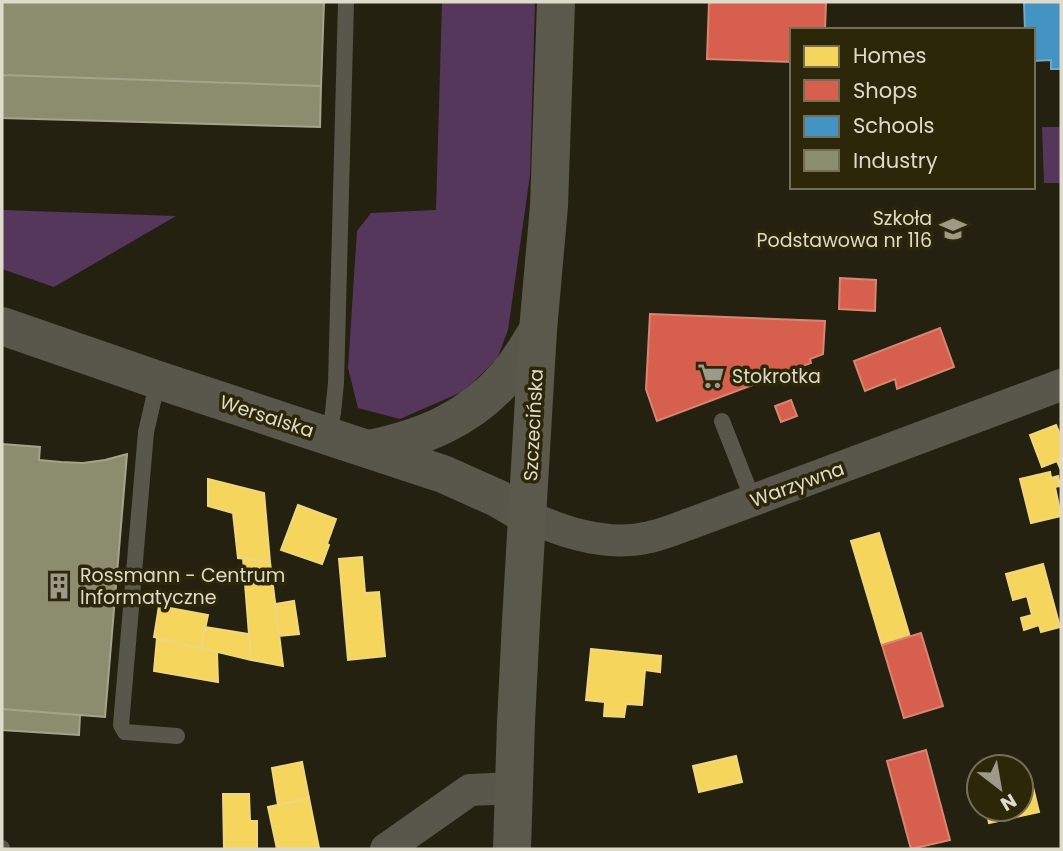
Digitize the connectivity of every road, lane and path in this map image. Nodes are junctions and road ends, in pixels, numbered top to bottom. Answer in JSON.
{"nodes":[{"id":1,"x":346,"y":2,"type":"edge"},
{"id":2,"x":556,"y":2,"type":"edge"},
{"id":3,"x":2,"y":326,"type":"edge"},
{"id":4,"x":538,"y":330,"type":"junction"},
{"id":5,"x":158,"y":380,"type":"junction"},
{"id":6,"x":1061,"y":385,"type":"edge"},
{"id":7,"x":722,"y":421,"type":"dead end"},
{"id":8,"x":312,"y":430,"type":"junction"},
{"id":9,"x":369,"y":449,"type":"junction"},
{"id":10,"x":753,"y":500,"type":"junction"},
{"id":11,"x":527,"y":516,"type":"junction"},
{"id":12,"x":177,"y":736,"type":"dead end"},
{"id":13,"x":514,"y":788,"type":"junction"},
{"id":14,"x":386,"y":849,"type":"edge"},
{"id":15,"x":512,"y":849,"type":"edge"}],
"edges":[{"from":1,"to":8,"type":"lane"},
{"from":2,"to":4,"type":"main road","name":"Szczecińska"},
{"from":3,"to":5,"type":"street","name":"Wersalska"},
{"from":4,"to":9,"type":"street"},
{"from":4,"to":11,"type":"main road","name":"Szczecińska"},
{"from":5,"to":8,"type":"street","name":"Wersalska"},
{"from":5,"to":12,"type":"lane"},
{"from":6,"to":10,"type":"street","name":"Warzywna"},
{"from":7,"to":10,"type":"lane"},
{"from":8,"to":9,"type":"street","name":"Wersalska"},
{"from":9,"to":11,"type":"street","name":"Wersalska"},
{"from":10,"to":11,"type":"street","name":"Warzywna"},
{"from":11,"to":13,"type":"main road","name":"Szczecińska"},
{"from":13,"to":14,"type":"street"},
{"from":13,"to":15,"type":"main road","name":"Szczecińska"}]}
